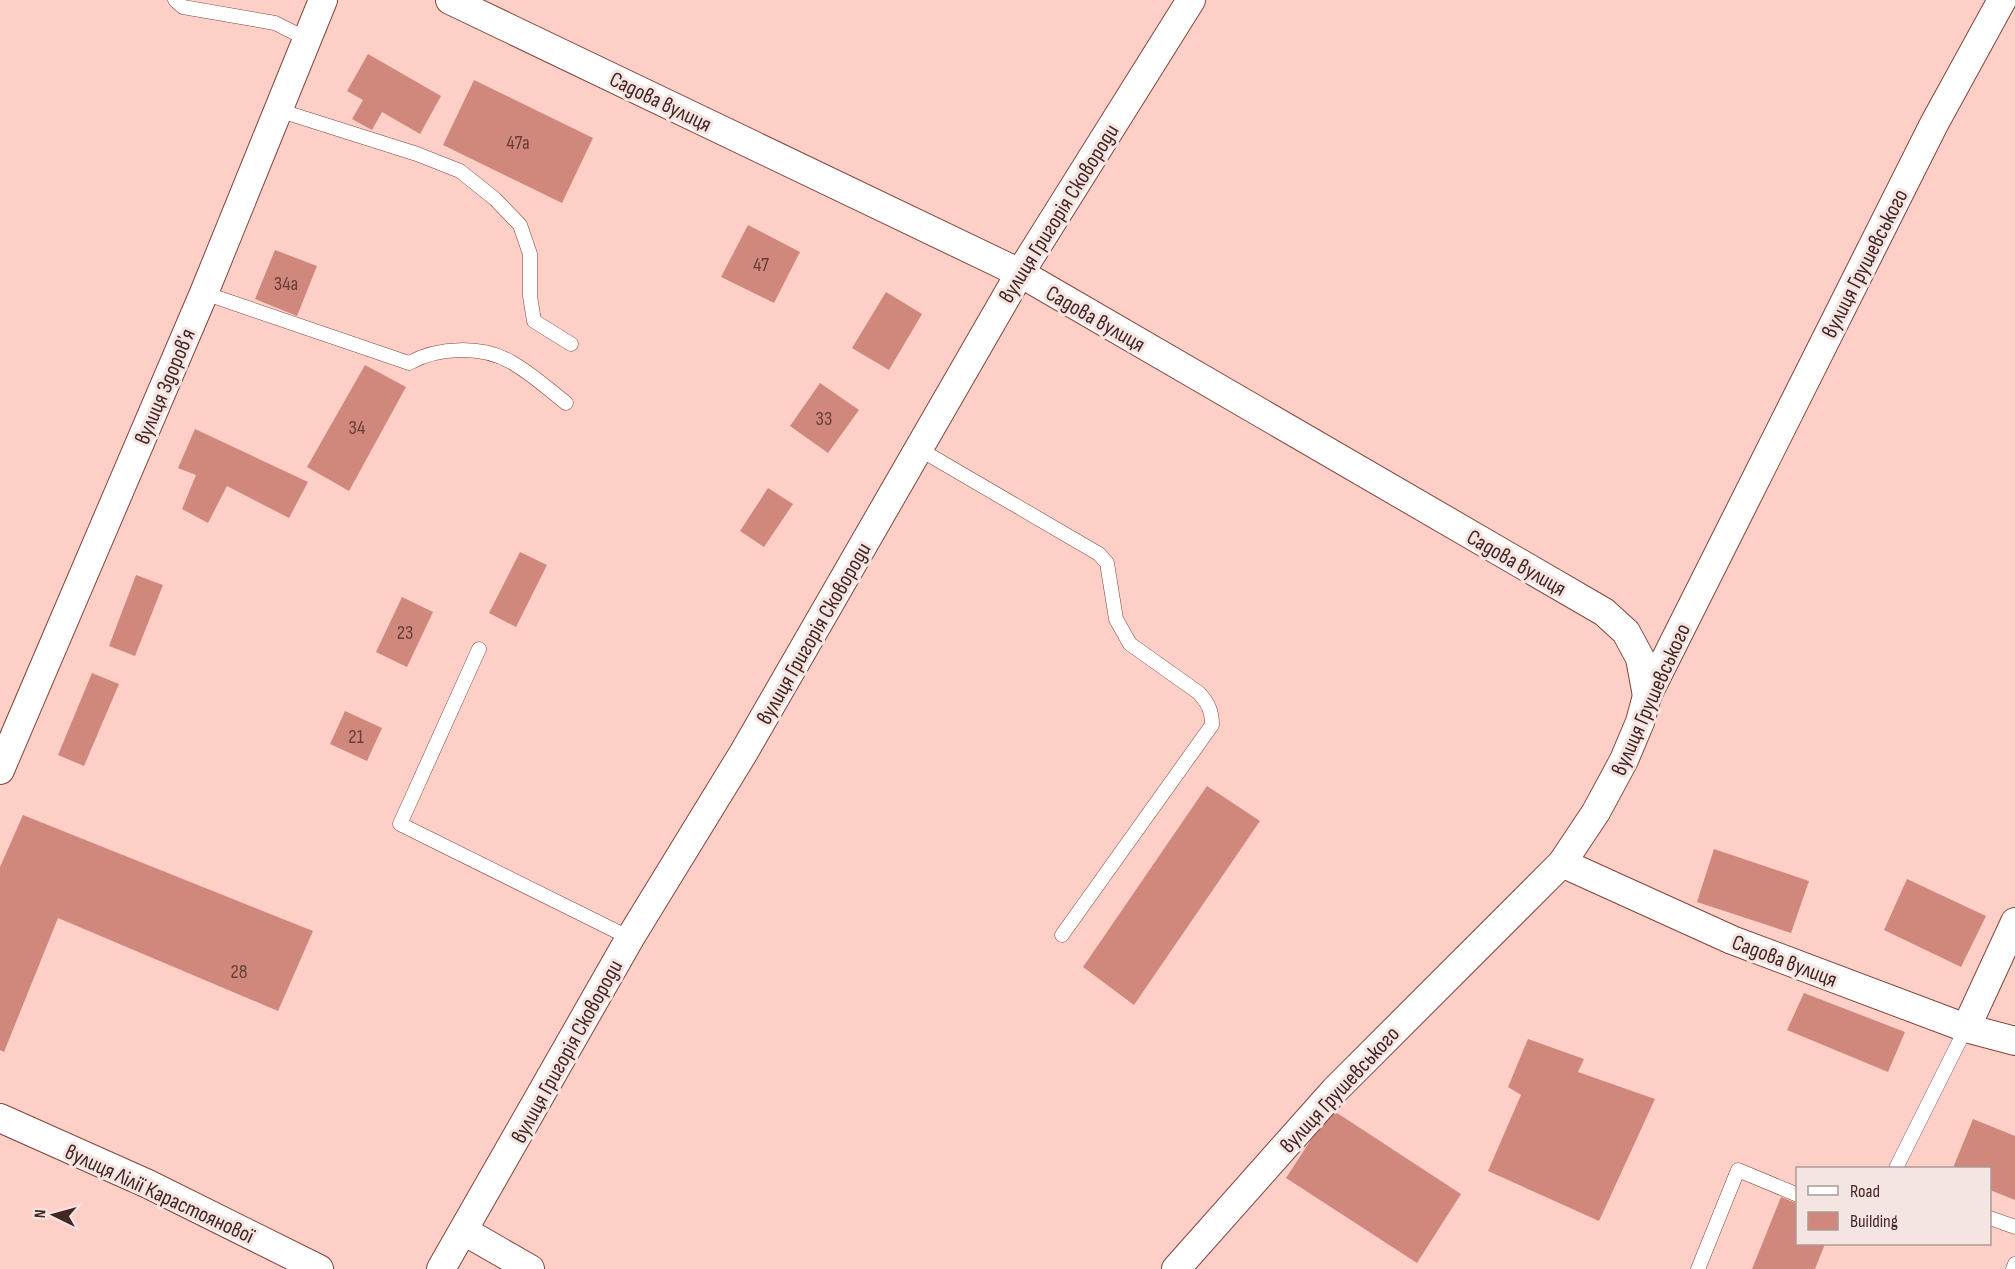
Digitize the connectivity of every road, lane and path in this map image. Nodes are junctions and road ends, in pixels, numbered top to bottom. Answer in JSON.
{"nodes":[{"id":1,"x":175,"y":0,"type":"edge"},
{"id":2,"x":323,"y":0,"type":"edge"},
{"id":3,"x":450,"y":0,"type":"edge"},
{"id":4,"x":1191,"y":0,"type":"edge"},
{"id":5,"x":2002,"y":0,"type":"edge"},
{"id":6,"x":307,"y":39,"type":"junction"},
{"id":7,"x":278,"y":110,"type":"junction"},
{"id":8,"x":1020,"y":273,"type":"junction"},
{"id":9,"x":204,"y":293,"type":"junction"},
{"id":10,"x":571,"y":344,"type":"dead end"},
{"id":11,"x":566,"y":403,"type":"dead end"},
{"id":12,"x":919,"y":449,"type":"junction"},
{"id":13,"x":478,"y":649,"type":"dead end"},
{"id":14,"x":1647,"y":696,"type":"junction"},
{"id":15,"x":0,"y":770,"type":"edge"},
{"id":16,"x":1562,"y":863,"type":"junction"},
{"id":17,"x":2015,"y":922,"type":"edge"},
{"id":18,"x":1062,"y":935,"type":"dead end"},
{"id":19,"x":630,"y":938,"type":"junction"},
{"id":20,"x":1966,"y":1028,"type":"junction"},
{"id":21,"x":2015,"y":1041,"type":"edge"},
{"id":22,"x":0,"y":1118,"type":"edge"},
{"id":23,"x":1896,"y":1167,"type":"edge"},
{"id":24,"x":1796,"y":1195,"type":"edge"},
{"id":25,"x":1991,"y":1219,"type":"edge"},
{"id":26,"x":2015,"y":1227,"type":"edge"},
{"id":27,"x":464,"y":1231,"type":"junction"},
{"id":28,"x":2015,"y":1264,"type":"edge"},
{"id":29,"x":319,"y":1269,"type":"edge"},
{"id":30,"x":441,"y":1269,"type":"edge"},
{"id":31,"x":530,"y":1269,"type":"edge"},
{"id":32,"x":1176,"y":1269,"type":"edge"},
{"id":33,"x":1698,"y":1269,"type":"edge"},
{"id":34,"x":2013,"y":1269,"type":"edge"}],
"edges":[{"from":1,"to":6,"type":"lane"},
{"from":2,"to":6,"type":"street","name":"вулиця Здоровʼя"},
{"from":3,"to":8,"type":"street","name":"Садова вулиця"},
{"from":4,"to":8,"type":"street","name":"вулиця Григорія Сковороди"},
{"from":5,"to":14,"type":"street","name":"вулиця Грушевського"},
{"from":6,"to":7,"type":"street","name":"вулиця Здоровʼя"},
{"from":7,"to":9,"type":"street","name":"вулиця Здоровʼя"},
{"from":7,"to":10,"type":"lane"},
{"from":8,"to":12,"type":"street","name":"вулиця Григорія Сковороди"},
{"from":8,"to":14,"type":"street","name":"Садова вулиця"},
{"from":9,"to":11,"type":"lane"},
{"from":9,"to":15,"type":"street","name":"вулиця Здоровʼя"},
{"from":12,"to":18,"type":"lane"},
{"from":12,"to":19,"type":"street","name":"вулиця Григорія Сковороди"},
{"from":13,"to":19,"type":"lane"},
{"from":14,"to":16,"type":"street","name":"вулиця Грушевського"},
{"from":16,"to":20,"type":"street","name":"Садова вулиця"},
{"from":16,"to":32,"type":"street","name":"вулиця Грушевського"},
{"from":17,"to":20,"type":"street"},
{"from":19,"to":27,"type":"street","name":"вулиця Григорія Сковороди"},
{"from":20,"to":21,"type":"street","name":"Садова вулиця"},
{"from":20,"to":23,"type":"lane"},
{"from":22,"to":29,"type":"street","name":"вулиця Лілії Карастоянової"},
{"from":24,"to":33,"type":"lane"},
{"from":25,"to":26,"type":"lane"},
{"from":27,"to":30,"type":"street","name":"вулиця Григорія Сковороди"},
{"from":27,"to":31,"type":"street"},
{"from":28,"to":34,"type":"lane"}]}
